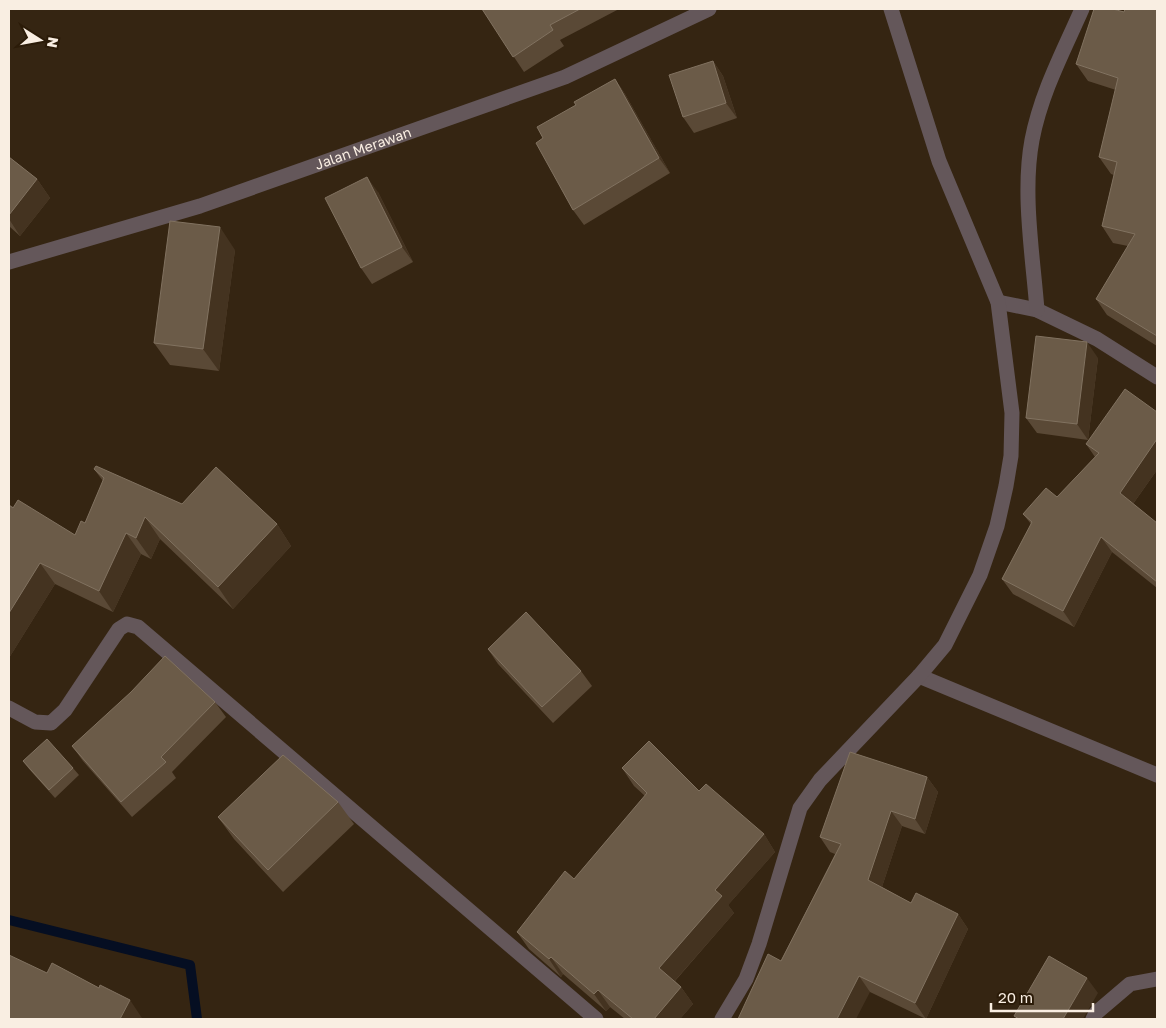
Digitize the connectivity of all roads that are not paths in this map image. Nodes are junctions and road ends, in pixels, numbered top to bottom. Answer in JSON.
{"nodes":[{"id":1,"x":709,"y":9,"type":"edge"},
{"id":2,"x":891,"y":9,"type":"edge"},
{"id":3,"x":1082,"y":9,"type":"edge"},
{"id":4,"x":9,"y":262,"type":"edge"},
{"id":5,"x":998,"y":302,"type":"junction"},
{"id":6,"x":1036,"y":310,"type":"junction"},
{"id":7,"x":1157,"y":377,"type":"edge"},
{"id":8,"x":919,"y":676,"type":"junction"},
{"id":9,"x":9,"y":708,"type":"edge"},
{"id":10,"x":1157,"y":775,"type":"edge"},
{"id":11,"x":1157,"y":979,"type":"edge"},
{"id":12,"x":596,"y":1019,"type":"edge"},
{"id":13,"x":722,"y":1019,"type":"edge"},
{"id":14,"x":1093,"y":1019,"type":"edge"}],
"edges":[{"from":1,"to":4,"type":"street","name":"Jalan Merawan"},
{"from":2,"to":5,"type":"street"},
{"from":3,"to":6,"type":"street"},
{"from":5,"to":6,"type":"street"},
{"from":5,"to":8,"type":"street"},
{"from":6,"to":7,"type":"street"},
{"from":8,"to":10,"type":"street"},
{"from":8,"to":13,"type":"street"},
{"from":9,"to":12,"type":"street"},
{"from":11,"to":14,"type":"street"}]}
